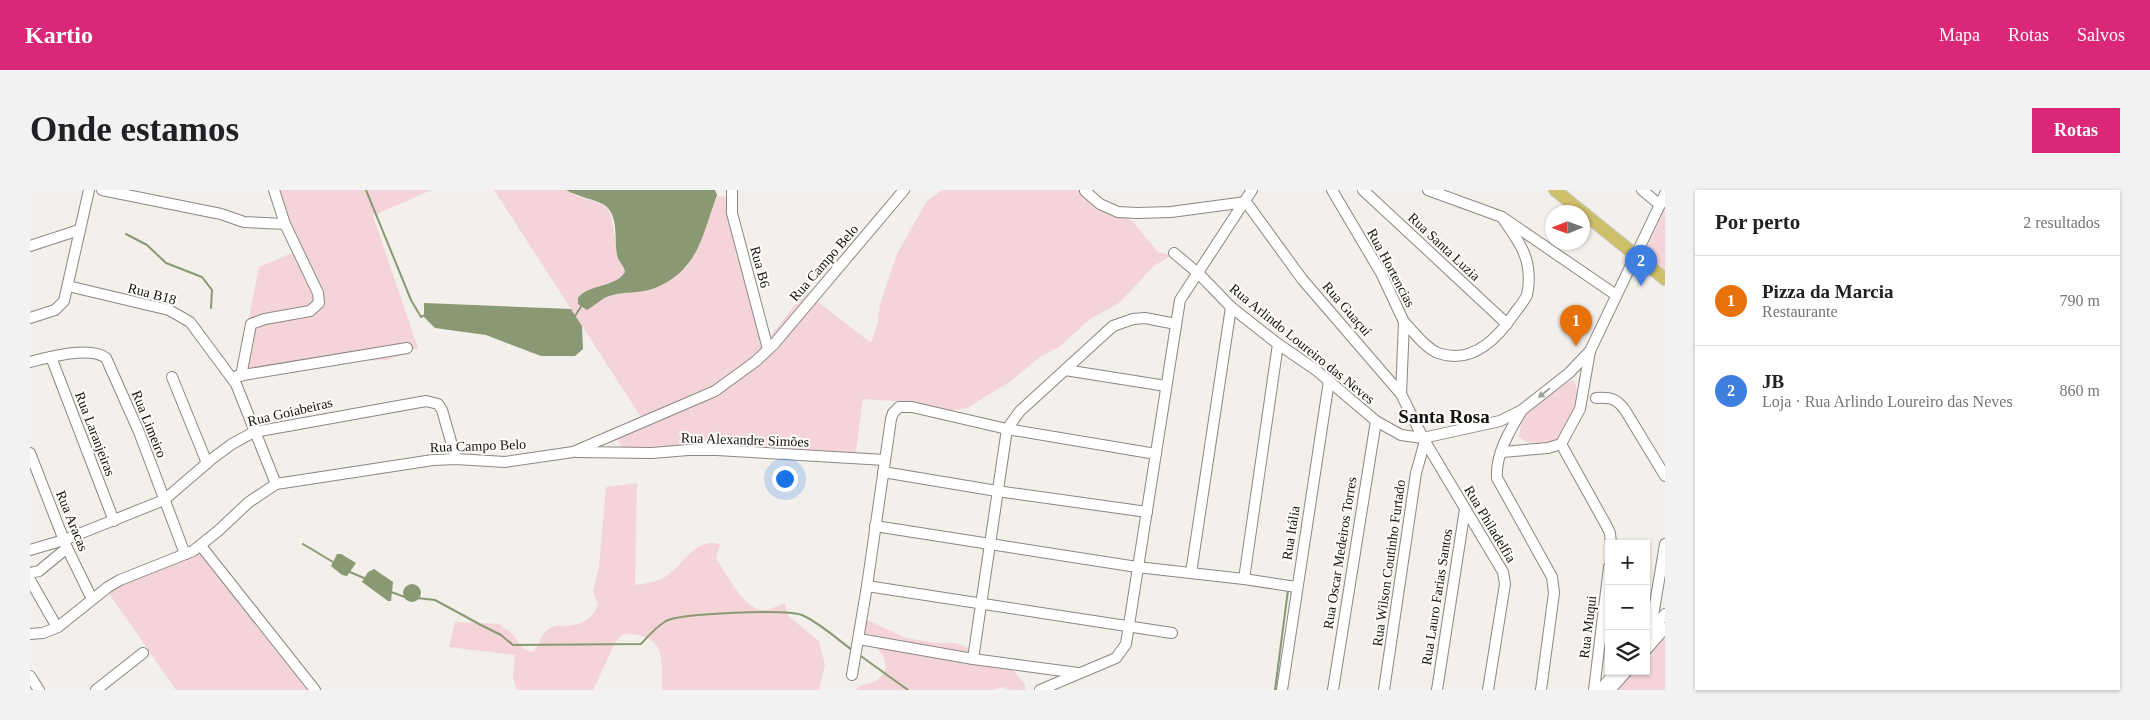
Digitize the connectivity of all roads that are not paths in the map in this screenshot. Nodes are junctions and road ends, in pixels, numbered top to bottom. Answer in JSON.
{"nodes":[{"id":1,"x":89,"y":190,"type":"edge"},
{"id":2,"x":102,"y":190,"type":"edge"},
{"id":3,"x":274,"y":190,"type":"edge"},
{"id":4,"x":732,"y":190,"type":"edge"},
{"id":5,"x":904,"y":190,"type":"edge"},
{"id":6,"x":1252,"y":190,"type":"edge"},
{"id":7,"x":1332,"y":190,"type":"edge"},
{"id":8,"x":1363,"y":190,"type":"edge"},
{"id":9,"x":1428,"y":190,"type":"edge"},
{"id":10,"x":1555,"y":190,"type":"edge"},
{"id":11,"x":1642,"y":190,"type":"edge"},
{"id":12,"x":1085,"y":191,"type":"dead end"},
{"id":13,"x":1665,"y":194,"type":"edge"},
{"id":14,"x":1246,"y":202,"type":"junction"},
{"id":15,"x":1660,"y":205,"type":"junction"},
{"id":16,"x":1502,"y":217,"type":"junction"},
{"id":17,"x":285,"y":224,"type":"junction"},
{"id":18,"x":79,"y":230,"type":"junction"},
{"id":19,"x":30,"y":246,"type":"edge"},
{"id":20,"x":1174,"y":253,"type":"dead end"},
{"id":21,"x":1636,"y":256,"type":"junction"},
{"id":22,"x":1199,"y":274,"type":"junction"},
{"id":23,"x":1665,"y":279,"type":"edge"},
{"id":24,"x":68,"y":286,"type":"junction"},
{"id":25,"x":1616,"y":295,"type":"junction"},
{"id":26,"x":1231,"y":307,"type":"junction"},
{"id":27,"x":30,"y":318,"type":"edge"},
{"id":28,"x":1404,"y":322,"type":"junction"},
{"id":29,"x":1176,"y":324,"type":"junction"},
{"id":30,"x":1507,"y":324,"type":"junction"},
{"id":31,"x":1278,"y":344,"type":"junction"},
{"id":32,"x":407,"y":348,"type":"dead end"},
{"id":33,"x":768,"y":350,"type":"junction"},
{"id":34,"x":1590,"y":351,"type":"junction"},
{"id":35,"x":51,"y":357,"type":"junction"},
{"id":36,"x":30,"y":362,"type":"edge"},
{"id":37,"x":1065,"y":370,"type":"junction"},
{"id":38,"x":1569,"y":373,"type":"junction"},
{"id":39,"x":172,"y":377,"type":"dead end"},
{"id":40,"x":236,"y":377,"type":"junction"},
{"id":41,"x":1329,"y":381,"type":"junction"},
{"id":42,"x":1166,"y":386,"type":"junction"},
{"id":43,"x":1583,"y":386,"type":"junction"},
{"id":44,"x":1401,"y":394,"type":"junction"},
{"id":45,"x":1596,"y":398,"type":"junction"},
{"id":46,"x":1580,"y":409,"type":"junction"},
{"id":47,"x":1522,"y":410,"type":"junction"},
{"id":48,"x":1376,"y":421,"type":"junction"},
{"id":49,"x":1500,"y":421,"type":"junction"},
{"id":50,"x":1007,"y":429,"type":"junction"},
{"id":51,"x":1511,"y":429,"type":"junction"},
{"id":52,"x":254,"y":432,"type":"junction"},
{"id":53,"x":1424,"y":440,"type":"junction"},
{"id":54,"x":1562,"y":444,"type":"junction"},
{"id":55,"x":1519,"y":450,"type":"junction"},
{"id":56,"x":573,"y":452,"type":"junction"},
{"id":57,"x":1502,"y":452,"type":"junction"},
{"id":58,"x":30,"y":453,"type":"edge"},
{"id":59,"x":1156,"y":454,"type":"junction"},
{"id":60,"x":456,"y":459,"type":"junction"},
{"id":61,"x":886,"y":460,"type":"junction"},
{"id":62,"x":207,"y":463,"type":"junction"},
{"id":63,"x":883,"y":472,"type":"junction"},
{"id":64,"x":1665,"y":476,"type":"edge"},
{"id":65,"x":276,"y":484,"type":"junction"},
{"id":66,"x":997,"y":492,"type":"junction"},
{"id":67,"x":164,"y":500,"type":"junction"},
{"id":68,"x":1465,"y":509,"type":"junction"},
{"id":69,"x":1147,"y":512,"type":"junction"},
{"id":70,"x":114,"y":521,"type":"junction"},
{"id":71,"x":875,"y":526,"type":"junction"},
{"id":72,"x":1611,"y":540,"type":"edge"},
{"id":73,"x":990,"y":543,"type":"junction"},
{"id":74,"x":66,"y":544,"type":"junction"},
{"id":75,"x":1665,"y":544,"type":"edge"},
{"id":76,"x":201,"y":546,"type":"junction"},
{"id":77,"x":30,"y":550,"type":"edge"},
{"id":78,"x":185,"y":554,"type":"junction"},
{"id":79,"x":1137,"y":567,"type":"junction"},
{"id":80,"x":30,"y":573,"type":"edge"},
{"id":81,"x":1191,"y":573,"type":"junction"},
{"id":82,"x":1244,"y":579,"type":"junction"},
{"id":83,"x":30,"y":580,"type":"edge"},
{"id":84,"x":1607,"y":585,"type":"edge"},
{"id":85,"x":867,"y":586,"type":"junction"},
{"id":86,"x":1296,"y":587,"type":"junction"},
{"id":87,"x":92,"y":600,"type":"junction"},
{"id":88,"x":981,"y":604,"type":"junction"},
{"id":89,"x":1665,"y":614,"type":"edge"},
{"id":90,"x":54,"y":622,"type":"dead end"},
{"id":91,"x":1129,"y":626,"type":"junction"},
{"id":92,"x":1665,"y":628,"type":"edge"},
{"id":93,"x":1172,"y":633,"type":"dead end"},
{"id":94,"x":1650,"y":633,"type":"edge"},
{"id":95,"x":30,"y":634,"type":"edge"},
{"id":96,"x":858,"y":644,"type":"junction"},
{"id":97,"x":1650,"y":645,"type":"edge"},
{"id":98,"x":143,"y":653,"type":"dead end"},
{"id":99,"x":973,"y":659,"type":"junction"},
{"id":100,"x":1079,"y":674,"type":"junction"},
{"id":101,"x":852,"y":675,"type":"dead end"},
{"id":102,"x":1613,"y":675,"type":"edge"},
{"id":103,"x":1623,"y":675,"type":"edge"},
{"id":104,"x":30,"y":676,"type":"edge"},
{"id":105,"x":39,"y":690,"type":"edge"},
{"id":106,"x":96,"y":690,"type":"edge"},
{"id":107,"x":315,"y":690,"type":"edge"},
{"id":108,"x":1040,"y":690,"type":"edge"},
{"id":109,"x":1282,"y":690,"type":"edge"},
{"id":110,"x":1333,"y":690,"type":"edge"},
{"id":111,"x":1384,"y":690,"type":"edge"},
{"id":112,"x":1437,"y":690,"type":"edge"},
{"id":113,"x":1488,"y":690,"type":"edge"},
{"id":114,"x":1541,"y":690,"type":"edge"},
{"id":115,"x":1594,"y":690,"type":"edge"},
{"id":116,"x":1600,"y":690,"type":"edge"},
{"id":117,"x":1610,"y":690,"type":"edge"}],
"edges":[{"from":1,"to":18,"type":"street"},
{"from":2,"to":17,"type":"street"},
{"from":3,"to":17,"type":"street"},
{"from":4,"to":33,"type":"street","name":"Rua B6"},
{"from":5,"to":33,"type":"street","name":"Rua Campo Belo"},
{"from":6,"to":14,"type":"street"},
{"from":7,"to":28,"type":"street","name":"Rua Hortencias"},
{"from":8,"to":30,"type":"street","name":"Rua Santa Luzia"},
{"from":9,"to":16,"type":"street"},
{"from":10,"to":21,"type":"main road"},
{"from":11,"to":15,"type":"street"},
{"from":12,"to":14,"type":"street"},
{"from":13,"to":15,"type":"street","name":"Rua Arlindo Loureiro das Neves"},
{"from":14,"to":22,"type":"street"},
{"from":14,"to":44,"type":"street","name":"Rua Guaçuí"},
{"from":15,"to":21,"type":"street","name":"Rua Arlindo Loureiro das Neves"},
{"from":16,"to":25,"type":"street"},
{"from":16,"to":30,"type":"street"},
{"from":17,"to":40,"type":"street"},
{"from":18,"to":19,"type":"street"},
{"from":18,"to":24,"type":"street"},
{"from":20,"to":22,"type":"street","name":"Rua Arlindo Loureiro das Neves"},
{"from":21,"to":23,"type":"main road"},
{"from":21,"to":25,"type":"street","name":"Rua Arlindo Loureiro das Neves"},
{"from":22,"to":26,"type":"street","name":"Rua Arlindo Loureiro das Neves"},
{"from":22,"to":29,"type":"street"},
{"from":24,"to":27,"type":"street"},
{"from":24,"to":40,"type":"street","name":"Rua B18"},
{"from":25,"to":34,"type":"street","name":"Rua Arlindo Loureiro das Neves"},
{"from":26,"to":31,"type":"street","name":"Rua Arlindo Loureiro das Neves"},
{"from":26,"to":81,"type":"street"},
{"from":28,"to":30,"type":"street"},
{"from":28,"to":44,"type":"street","name":"Rua Hortencias"},
{"from":29,"to":37,"type":"street"},
{"from":29,"to":42,"type":"street"},
{"from":31,"to":41,"type":"street","name":"Rua Arlindo Loureiro das Neves"},
{"from":31,"to":82,"type":"street"},
{"from":32,"to":40,"type":"street"},
{"from":33,"to":56,"type":"street","name":"Rua Campo Belo"},
{"from":34,"to":38,"type":"street","name":"Rua Arlindo Loureiro das Neves"},
{"from":34,"to":43,"type":"street"},
{"from":35,"to":36,"type":"street"},
{"from":35,"to":67,"type":"street","name":"Rua Limeiro"},
{"from":35,"to":70,"type":"street","name":"Rua Laranjeiras"},
{"from":37,"to":42,"type":"street"},
{"from":37,"to":50,"type":"street"},
{"from":38,"to":43,"type":"street"},
{"from":38,"to":47,"type":"street","name":"Rua Arlindo Loureiro das Neves","one_way":true},
{"from":39,"to":62,"type":"street"},
{"from":40,"to":52,"type":"street","name":"Rua B18"},
{"from":41,"to":48,"type":"street","name":"Rua Arlindo Loureiro das Neves"},
{"from":41,"to":86,"type":"street","name":"Rua Itália"},
{"from":42,"to":59,"type":"street"},
{"from":43,"to":45,"type":"street"},
{"from":43,"to":46,"type":"street"},
{"from":44,"to":53,"type":"street","name":"Rua Guaçuí"},
{"from":45,"to":46,"type":"street"},
{"from":45,"to":64,"type":"street"},
{"from":46,"to":54,"type":"street"},
{"from":47,"to":49,"type":"street","name":"Rua Arlindo Loureiro das Neves"},
{"from":47,"to":51,"type":"street"},
{"from":48,"to":53,"type":"street","name":"Rua Arlindo Loureiro das Neves"},
{"from":48,"to":110,"type":"street","name":"Rua Oscar Medeiros Torres"},
{"from":49,"to":51,"type":"street"},
{"from":49,"to":53,"type":"street","name":"Rua Arlindo Loureiro das Neves"},
{"from":50,"to":59,"type":"street"},
{"from":50,"to":61,"type":"street"},
{"from":50,"to":66,"type":"street"},
{"from":51,"to":55,"type":"street"},
{"from":51,"to":57,"type":"street"},
{"from":52,"to":60,"type":"street","name":"Rua Goiabeiras"},
{"from":52,"to":62,"type":"street","name":"Rua Goiabeiras"},
{"from":52,"to":65,"type":"street","name":"Rua B18"},
{"from":53,"to":68,"type":"street","name":"Rua Philadelfia"},
{"from":53,"to":111,"type":"street","name":"Rua Wilson Coutinho Furtado"},
{"from":54,"to":55,"type":"street"},
{"from":54,"to":72,"type":"street"},
{"from":55,"to":57,"type":"street"},
{"from":56,"to":60,"type":"street","name":"Rua Campo Belo"},
{"from":56,"to":61,"type":"street","name":"Rua Alexandre Simões"},
{"from":57,"to":114,"type":"street"},
{"from":58,"to":74,"type":"street","name":"Rua Aracas"},
{"from":59,"to":69,"type":"street"},
{"from":60,"to":65,"type":"street","name":"Rua Campo Belo"},
{"from":61,"to":63,"type":"street"},
{"from":62,"to":67,"type":"street","name":"Rua Goiabeiras"},
{"from":63,"to":66,"type":"street"},
{"from":63,"to":71,"type":"street"},
{"from":65,"to":76,"type":"street","name":"Rua Campo Belo"},
{"from":66,"to":69,"type":"street"},
{"from":66,"to":73,"type":"street"},
{"from":67,"to":70,"type":"street","name":"Rua Goiabeiras"},
{"from":67,"to":78,"type":"street","name":"Rua Limeiro"},
{"from":68,"to":112,"type":"street","name":"Rua Lauro Farias Santos"},
{"from":68,"to":113,"type":"street","name":"Rua Philadelfia"},
{"from":69,"to":79,"type":"street"},
{"from":70,"to":74,"type":"street","name":"Rua Goiabeiras"},
{"from":71,"to":73,"type":"street"},
{"from":71,"to":85,"type":"street"},
{"from":73,"to":79,"type":"street"},
{"from":73,"to":88,"type":"street"},
{"from":74,"to":77,"type":"street","name":"Rua Goiabeiras"},
{"from":74,"to":80,"type":"street"},
{"from":74,"to":87,"type":"street","name":"Rua Aracas"},
{"from":75,"to":94,"type":"street"},
{"from":76,"to":78,"type":"street","name":"Rua Campo Belo"},
{"from":76,"to":107,"type":"street"},
{"from":78,"to":87,"type":"street","name":"Rua Campo Belo"},
{"from":79,"to":81,"type":"street"},
{"from":79,"to":91,"type":"street"},
{"from":81,"to":82,"type":"street"},
{"from":82,"to":86,"type":"street"},
{"from":83,"to":90,"type":"street"},
{"from":84,"to":115,"type":"street","name":"Rua Muqui"},
{"from":85,"to":88,"type":"street"},
{"from":85,"to":96,"type":"street"},
{"from":86,"to":109,"type":"street","name":"Rua Itália"},
{"from":87,"to":95,"type":"street","name":"Rua Campo Belo"},
{"from":88,"to":91,"type":"street"},
{"from":88,"to":99,"type":"street"},
{"from":89,"to":94,"type":"street"},
{"from":91,"to":93,"type":"street"},
{"from":91,"to":100,"type":"street"},
{"from":92,"to":97,"type":"street"},
{"from":96,"to":99,"type":"street"},
{"from":96,"to":101,"type":"street"},
{"from":98,"to":106,"type":"street"},
{"from":99,"to":100,"type":"street"},
{"from":100,"to":108,"type":"street"},
{"from":102,"to":116,"type":"street"},
{"from":103,"to":117,"type":"street"},
{"from":104,"to":105,"type":"street"}]}
